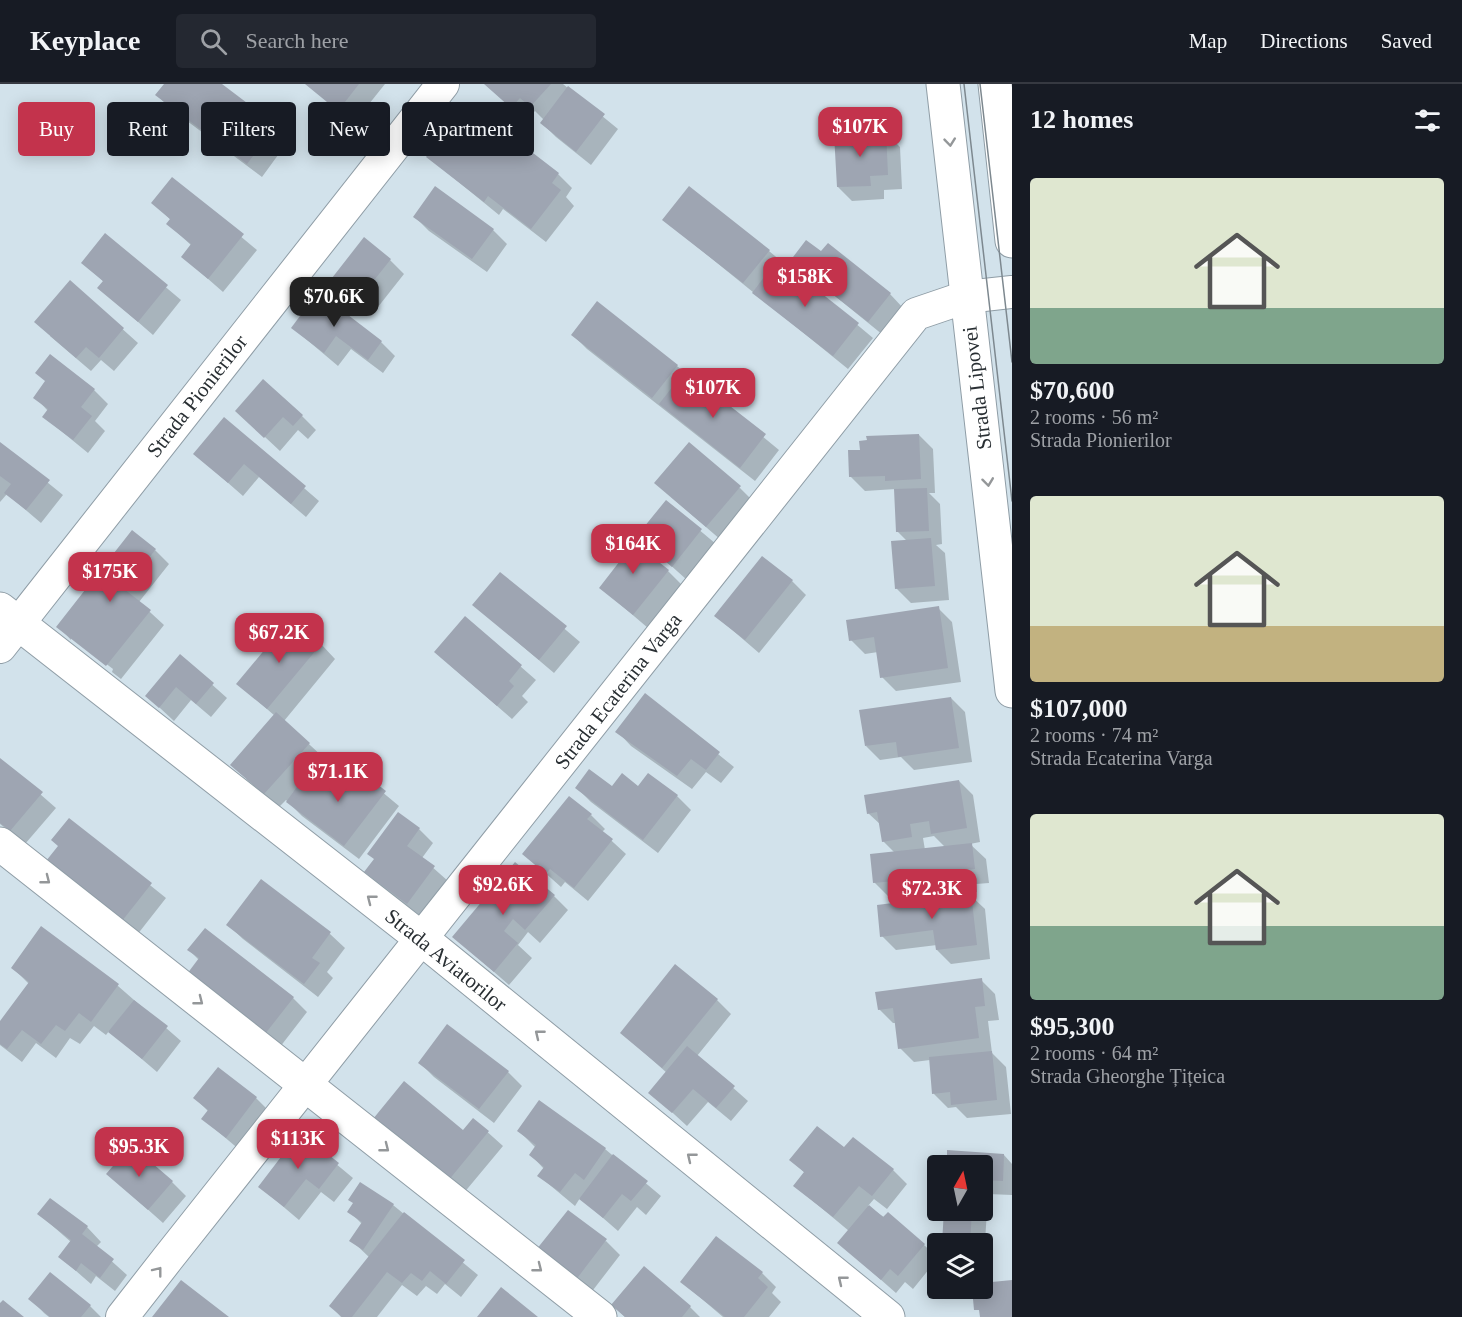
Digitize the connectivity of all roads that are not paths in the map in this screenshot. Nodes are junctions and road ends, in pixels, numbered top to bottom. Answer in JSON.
{"nodes":[{"id":1,"x":443,"y":84,"type":"edge"},
{"id":2,"x":943,"y":84,"type":"edge"},
{"id":3,"x":995,"y":84,"type":"edge"},
{"id":4,"x":1012,"y":241,"type":"edge"},
{"id":5,"x":1012,"y":292,"type":"edge"},
{"id":6,"x":966,"y":297,"type":"junction"},
{"id":7,"x":6,"y":626,"type":"edge"},
{"id":8,"x":1012,"y":691,"type":"edge"},
{"id":9,"x":0,"y":844,"type":"edge"},
{"id":10,"x":422,"y":939,"type":"junction"},
{"id":11,"x":304,"y":1083,"type":"junction"},
{"id":12,"x":122,"y":1317,"type":"edge"},
{"id":13,"x":600,"y":1317,"type":"edge"},
{"id":14,"x":888,"y":1317,"type":"edge"}],
"edges":[{"from":1,"to":7,"type":"street","name":"Strada Pionierilor"},
{"from":2,"to":6,"type":"street","name":"Strada Lipovei","one_way":true},
{"from":3,"to":4,"type":"street"},
{"from":5,"to":6,"type":"street","name":"Strada Ecaterina Varga"},
{"from":6,"to":8,"type":"street","name":"Strada Lipovei","one_way":true},
{"from":6,"to":10,"type":"street","name":"Strada Ecaterina Varga"},
{"from":10,"to":7,"type":"street","name":"Strada Aviatorilor","one_way":true},
{"from":9,"to":11,"type":"street","one_way":true},
{"from":10,"to":11,"type":"street","name":"Strada Ecaterina Varga"},
{"from":14,"to":10,"type":"street","name":"Strada Aviatorilor","one_way":true},
{"from":12,"to":11,"type":"street","name":"Strada Ecaterina Varga","one_way":true},
{"from":11,"to":13,"type":"street","one_way":true}]}
